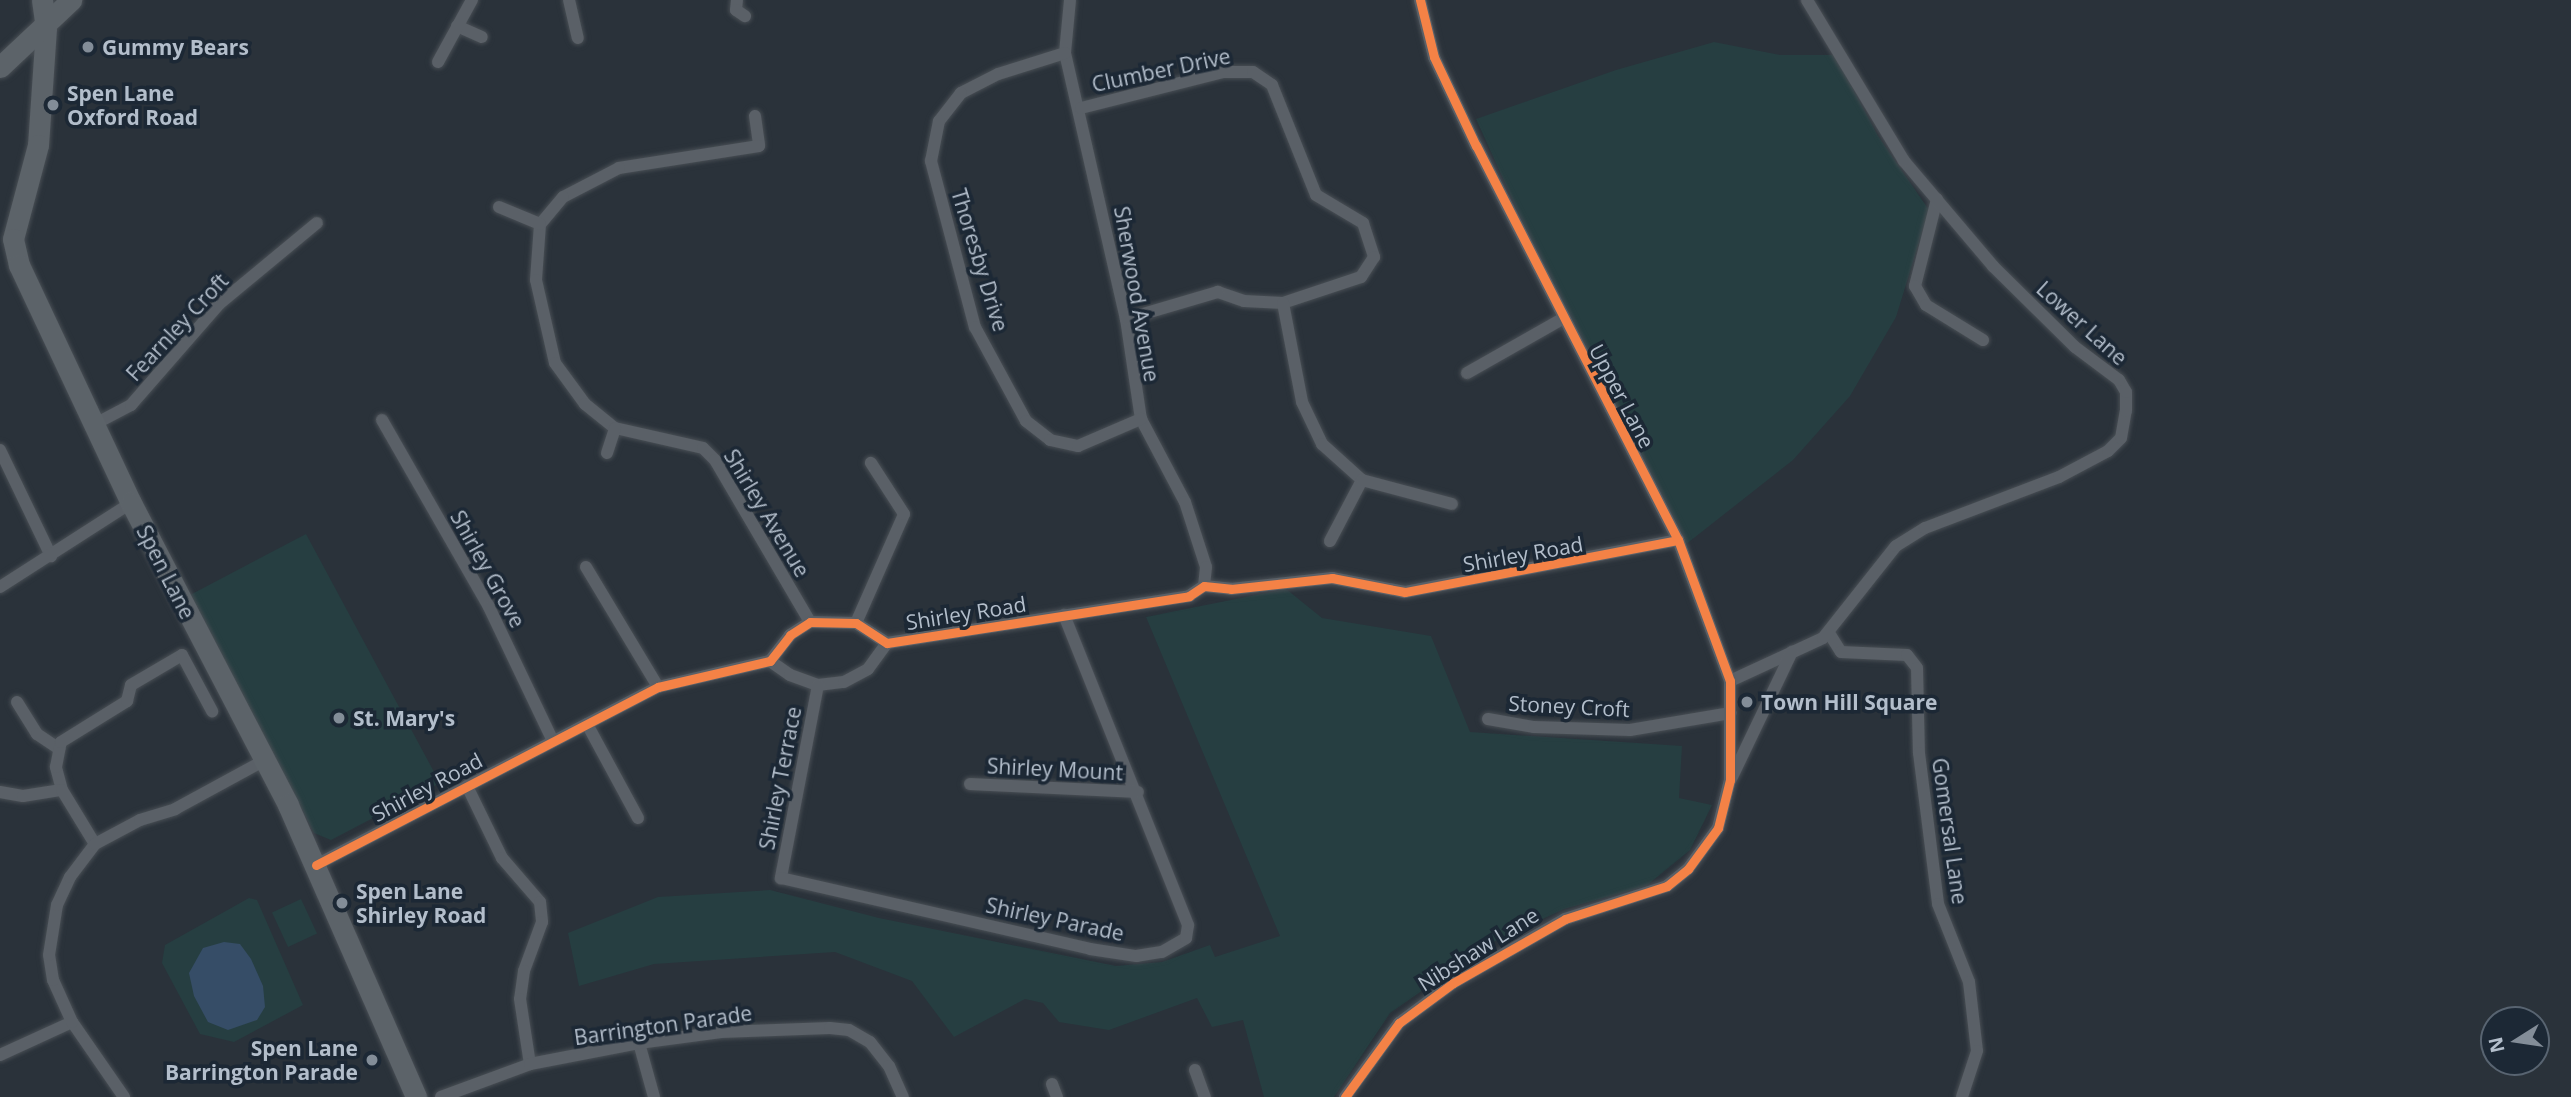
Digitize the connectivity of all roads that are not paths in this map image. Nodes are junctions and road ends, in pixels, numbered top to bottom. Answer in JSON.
{"nodes":[{"id":1,"x":42,"y":0,"type":"edge"},
{"id":2,"x":71,"y":0,"type":"edge"},
{"id":3,"x":472,"y":0,"type":"edge"},
{"id":4,"x":569,"y":0,"type":"edge"},
{"id":5,"x":1070,"y":0,"type":"edge"},
{"id":6,"x":1420,"y":0,"type":"edge"},
{"id":7,"x":1807,"y":0,"type":"edge"},
{"id":8,"x":457,"y":26,"type":"junction"},
{"id":9,"x":46,"y":28,"type":"junction"},
{"id":10,"x":482,"y":37,"type":"dead end"},
{"id":11,"x":578,"y":38,"type":"dead end"},
{"id":12,"x":1065,"y":54,"type":"junction"},
{"id":13,"x":438,"y":62,"type":"dead end"},
{"id":14,"x":0,"y":67,"type":"edge"},
{"id":15,"x":1080,"y":108,"type":"junction"},
{"id":16,"x":755,"y":116,"type":"dead end"},
{"id":17,"x":1937,"y":199,"type":"junction"},
{"id":18,"x":499,"y":207,"type":"dead end"},
{"id":19,"x":317,"y":223,"type":"dead end"},
{"id":20,"x":540,"y":224,"type":"junction"},
{"id":21,"x":1283,"y":303,"type":"junction"},
{"id":22,"x":1126,"y":319,"type":"junction"},
{"id":23,"x":1562,"y":320,"type":"junction"},
{"id":24,"x":1983,"y":340,"type":"dead end"},
{"id":25,"x":1467,"y":373,"type":"dead end"},
{"id":26,"x":382,"y":419,"type":"dead end"},
{"id":27,"x":1141,"y":419,"type":"junction"},
{"id":28,"x":93,"y":425,"type":"junction"},
{"id":29,"x":615,"y":428,"type":"junction"},
{"id":30,"x":0,"y":450,"type":"edge"},
{"id":31,"x":607,"y":453,"type":"dead end"},
{"id":32,"x":871,"y":463,"type":"dead end"},
{"id":33,"x":1362,"y":480,"type":"junction"},
{"id":34,"x":131,"y":503,"type":"junction"},
{"id":35,"x":1452,"y":504,"type":"dead end"},
{"id":36,"x":1678,"y":540,"type":"junction"},
{"id":37,"x":1330,"y":541,"type":"dead end"},
{"id":38,"x":51,"y":556,"type":"junction"},
{"id":39,"x":586,"y":567,"type":"dead end"},
{"id":40,"x":1204,"y":586,"type":"junction"},
{"id":41,"x":0,"y":587,"type":"edge"},
{"id":42,"x":1064,"y":615,"type":"junction"},
{"id":43,"x":810,"y":622,"type":"junction"},
{"id":44,"x":856,"y":623,"type":"junction"},
{"id":45,"x":1829,"y":633,"type":"junction"},
{"id":46,"x":887,"y":643,"type":"junction"},
{"id":47,"x":1792,"y":652,"type":"junction"},
{"id":48,"x":770,"y":660,"type":"junction"},
{"id":49,"x":1730,"y":681,"type":"junction"},
{"id":50,"x":818,"y":685,"type":"junction"},
{"id":51,"x":658,"y":687,"type":"junction"},
{"id":52,"x":17,"y":702,"type":"dead end"},
{"id":53,"x":212,"y":711,"type":"dead end"},
{"id":54,"x":1731,"y":713,"type":"junction"},
{"id":55,"x":1488,"y":719,"type":"dead end"},
{"id":56,"x":587,"y":724,"type":"junction"},
{"id":57,"x":553,"y":741,"type":"junction"},
{"id":58,"x":59,"y":749,"type":"junction"},
{"id":59,"x":265,"y":760,"type":"junction"},
{"id":60,"x":1730,"y":780,"type":"junction"},
{"id":61,"x":970,"y":784,"type":"dead end"},
{"id":62,"x":467,"y":786,"type":"junction"},
{"id":63,"x":62,"y":790,"type":"junction"},
{"id":64,"x":0,"y":792,"type":"edge"},
{"id":65,"x":1138,"y":792,"type":"junction"},
{"id":66,"x":638,"y":818,"type":"dead end"},
{"id":67,"x":95,"y":844,"type":"junction"},
{"id":68,"x":316,"y":865,"type":"junction"},
{"id":69,"x":781,"y":878,"type":"joint"},
{"id":70,"x":1667,"y":886,"type":"joint"},
{"id":71,"x":72,"y":1022,"type":"junction"},
{"id":72,"x":639,"y":1043,"type":"junction"},
{"id":73,"x":0,"y":1055,"type":"edge"},
{"id":74,"x":530,"y":1064,"type":"junction"},
{"id":75,"x":1195,"y":1070,"type":"dead end"},
{"id":76,"x":1052,"y":1084,"type":"dead end"},
{"id":77,"x":124,"y":1097,"type":"edge"},
{"id":78,"x":416,"y":1097,"type":"edge"},
{"id":79,"x":441,"y":1097,"type":"edge"},
{"id":80,"x":654,"y":1097,"type":"edge"},
{"id":81,"x":904,"y":1097,"type":"edge"},
{"id":82,"x":1058,"y":1097,"type":"edge"},
{"id":83,"x":1205,"y":1097,"type":"edge"},
{"id":84,"x":1345,"y":1097,"type":"edge"},
{"id":85,"x":1962,"y":1097,"type":"edge"}],
"edges":[{"from":1,"to":9,"type":"main road","name":"Spen Lane"},
{"from":2,"to":9,"type":"main road"},
{"from":3,"to":8,"type":"street"},
{"from":4,"to":11,"type":"street"},
{"from":5,"to":12,"type":"street","name":"Sherwood Avenue"},
{"from":6,"to":23,"type":"street","name":"Upper Lane"},
{"from":7,"to":17,"type":"street","name":"Lower Lane"},
{"from":8,"to":10,"type":"street"},
{"from":8,"to":13,"type":"street"},
{"from":9,"to":14,"type":"main road"},
{"from":9,"to":28,"type":"main road","name":"Spen Lane"},
{"from":12,"to":15,"type":"street","name":"Sherwood Avenue"},
{"from":12,"to":27,"type":"street","name":"Thoresby Drive"},
{"from":15,"to":21,"type":"street","name":"Clumber Drive"},
{"from":15,"to":22,"type":"street","name":"Sherwood Avenue"},
{"from":16,"to":20,"type":"street"},
{"from":17,"to":24,"type":"street"},
{"from":17,"to":45,"type":"street","name":"Lower Lane"},
{"from":18,"to":20,"type":"street"},
{"from":19,"to":28,"type":"street","name":"Fearnley Croft"},
{"from":20,"to":29,"type":"street","name":"Shirley Avenue"},
{"from":21,"to":22,"type":"street","name":"Clumber Drive"},
{"from":21,"to":33,"type":"street"},
{"from":22,"to":27,"type":"street","name":"Sherwood Avenue"},
{"from":23,"to":25,"type":"street"},
{"from":23,"to":36,"type":"street","name":"Upper Lane"},
{"from":26,"to":57,"type":"street","name":"Shirley Grove"},
{"from":27,"to":40,"type":"street","name":"Sherwood Avenue"},
{"from":28,"to":34,"type":"main road","name":"Spen Lane"},
{"from":29,"to":31,"type":"street"},
{"from":29,"to":43,"type":"street","name":"Shirley Avenue"},
{"from":30,"to":38,"type":"street"},
{"from":32,"to":44,"type":"street"},
{"from":33,"to":35,"type":"street"},
{"from":33,"to":37,"type":"street"},
{"from":34,"to":38,"type":"street"},
{"from":34,"to":59,"type":"main road","name":"Spen Lane"},
{"from":36,"to":40,"type":"street","name":"Shirley Road"},
{"from":36,"to":49,"type":"street","name":"Upper Lane"},
{"from":38,"to":41,"type":"street"},
{"from":39,"to":51,"type":"street"},
{"from":40,"to":42,"type":"street","name":"Shirley Road"},
{"from":42,"to":46,"type":"street","name":"Shirley Road"},
{"from":42,"to":65,"type":"street","name":"Shirley Parade"},
{"from":43,"to":44,"type":"street"},
{"from":43,"to":48,"type":"street"},
{"from":44,"to":46,"type":"street","name":"Shirley Road"},
{"from":45,"to":47,"type":"street","name":"Lower Lane"},
{"from":45,"to":85,"type":"street","name":"Gomersal Lane"},
{"from":46,"to":50,"type":"street","name":"Shirley Road"},
{"from":47,"to":49,"type":"street","name":"Lower Lane"},
{"from":47,"to":60,"type":"street","name":"Upper Lane"},
{"from":48,"to":50,"type":"street"},
{"from":48,"to":51,"type":"street","name":"Shirley Road"},
{"from":49,"to":54,"type":"street","name":"Upper Lane"},
{"from":50,"to":69,"type":"street","name":"Shirley Terrace"},
{"from":51,"to":56,"type":"street","name":"Shirley Road"},
{"from":52,"to":58,"type":"street"},
{"from":53,"to":58,"type":"street"},
{"from":54,"to":55,"type":"street","name":"Stoney Croft"},
{"from":54,"to":60,"type":"street","name":"Upper Lane"},
{"from":56,"to":57,"type":"street","name":"Shirley Road"},
{"from":56,"to":66,"type":"street"},
{"from":57,"to":62,"type":"street","name":"Shirley Road"},
{"from":58,"to":63,"type":"street"},
{"from":59,"to":67,"type":"street"},
{"from":59,"to":68,"type":"main road","name":"Spen Lane"},
{"from":60,"to":70,"type":"street","name":"Upper Lane"},
{"from":61,"to":65,"type":"street","name":"Shirley Mount"},
{"from":62,"to":68,"type":"street","name":"Shirley Road"},
{"from":62,"to":74,"type":"street"},
{"from":63,"to":64,"type":"street"},
{"from":63,"to":67,"type":"street"},
{"from":65,"to":69,"type":"street","name":"Shirley Parade"},
{"from":67,"to":71,"type":"street"},
{"from":68,"to":78,"type":"main road","name":"Spen Lane"},
{"from":70,"to":84,"type":"street","name":"Nibshaw Lane"},
{"from":71,"to":73,"type":"street"},
{"from":71,"to":77,"type":"street"},
{"from":72,"to":74,"type":"street","name":"Barrington Parade"},
{"from":72,"to":80,"type":"street"},
{"from":72,"to":81,"type":"street","name":"Barrington Parade"},
{"from":74,"to":79,"type":"street","name":"Barrington Parade"},
{"from":75,"to":83,"type":"street"},
{"from":76,"to":82,"type":"street"}]}
